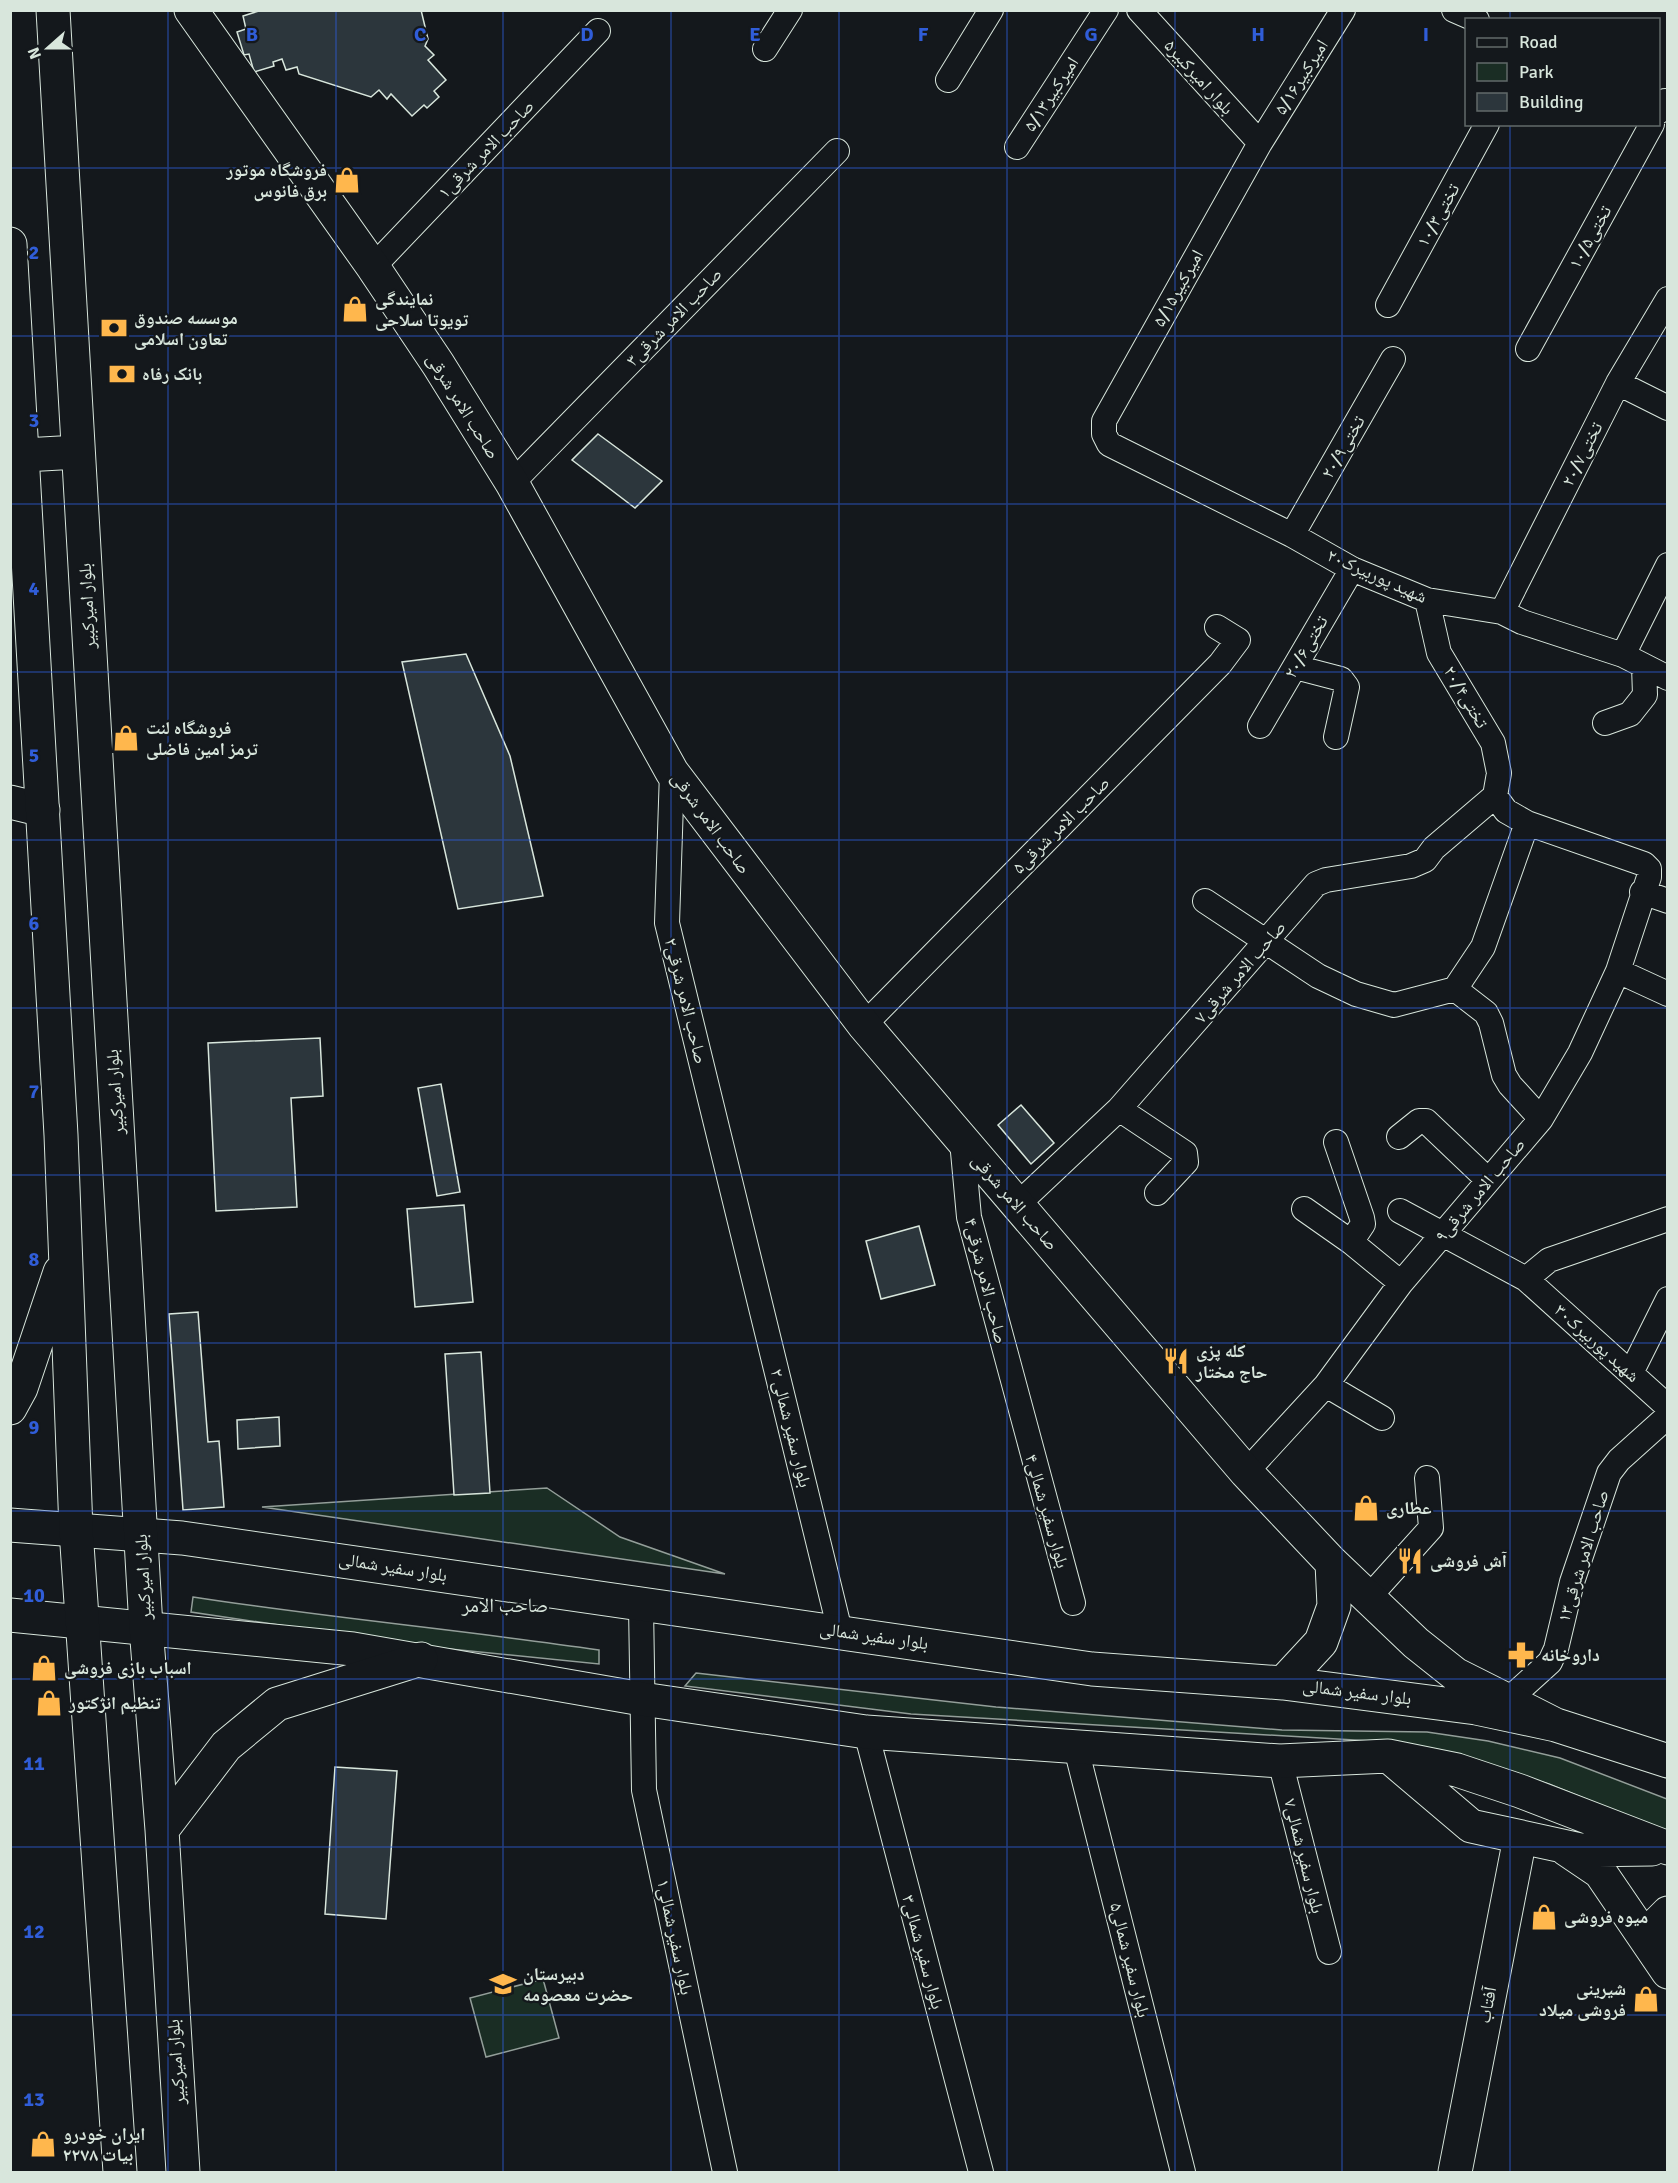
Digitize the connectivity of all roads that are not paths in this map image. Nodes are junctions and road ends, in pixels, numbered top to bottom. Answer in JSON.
{"nodes":[{"id":1,"x":53,"y":10,"type":"edge"},
{"id":2,"x":790,"y":10,"type":"edge"},
{"id":3,"x":991,"y":10,"type":"edge"},
{"id":4,"x":1106,"y":10,"type":"edge"},
{"id":5,"x":1139,"y":10,"type":"edge"},
{"id":6,"x":1344,"y":10,"type":"edge"},
{"id":7,"x":1454,"y":10,"type":"edge"},
{"id":8,"x":198,"y":13,"type":"edge"},
{"id":9,"x":1472,"y":18,"type":"edge"},
{"id":10,"x":598,"y":31,"type":"dead end"},
{"id":11,"x":765,"y":49,"type":"dead end"},
{"id":12,"x":948,"y":80,"type":"dead end"},
{"id":13,"x":1486,"y":126,"type":"edge"},
{"id":14,"x":1651,"y":126,"type":"edge"},
{"id":15,"x":1260,"y":143,"type":"junction"},
{"id":16,"x":1017,"y":147,"type":"dead end"},
{"id":17,"x":837,"y":150,"type":"dead end"},
{"id":18,"x":10,"y":244,"type":"edge"},
{"id":19,"x":373,"y":267,"type":"junction"},
{"id":20,"x":1668,"y":299,"type":"edge"},
{"id":21,"x":1388,"y":305,"type":"dead end"},
{"id":22,"x":1528,"y":349,"type":"dead end"},
{"id":23,"x":1394,"y":359,"type":"dead end"},
{"id":24,"x":1618,"y":383,"type":"junction"},
{"id":25,"x":1668,"y":408,"type":"edge"},
{"id":26,"x":1104,"y":434,"type":"joint"},
{"id":27,"x":78,"y":452,"type":"junction"},
{"id":28,"x":24,"y":455,"type":"junction"},
{"id":29,"x":512,"y":483,"type":"junction"},
{"id":30,"x":1292,"y":535,"type":"junction"},
{"id":31,"x":1668,"y":565,"type":"edge"},
{"id":32,"x":1352,"y":568,"type":"junction"},
{"id":33,"x":1427,"y":600,"type":"junction"},
{"id":34,"x":1502,"y":612,"type":"junction"},
{"id":35,"x":1217,"y":627,"type":"dead end"},
{"id":36,"x":1634,"y":661,"type":"junction"},
{"id":37,"x":1295,"y":667,"type":"junction"},
{"id":38,"x":1668,"y":678,"type":"edge"},
{"id":39,"x":1605,"y":723,"type":"dead end"},
{"id":40,"x":1260,"y":726,"type":"dead end"},
{"id":41,"x":1336,"y":737,"type":"dead end"},
{"id":42,"x":672,"y":772,"type":"junction"},
{"id":43,"x":1495,"y":796,"type":"junction"},
{"id":44,"x":10,"y":802,"type":"edge"},
{"id":45,"x":43,"y":810,"type":"junction"},
{"id":46,"x":1527,"y":823,"type":"junction"},
{"id":47,"x":1642,"y":892,"type":"junction"},
{"id":48,"x":1205,"y":901,"type":"dead end"},
{"id":49,"x":1668,"y":901,"type":"edge"},
{"id":50,"x":1268,"y":941,"type":"junction"},
{"id":51,"x":1618,"y":971,"type":"junction"},
{"id":52,"x":1455,"y":989,"type":"junction"},
{"id":53,"x":1668,"y":994,"type":"edge"},
{"id":54,"x":864,"y":1025,"type":"junction"},
{"id":55,"x":1119,"y":1109,"type":"junction"},
{"id":56,"x":1541,"y":1119,"type":"junction"},
{"id":57,"x":1399,"y":1137,"type":"dead end"},
{"id":58,"x":962,"y":1141,"type":"junction"},
{"id":59,"x":1336,"y":1142,"type":"dead end"},
{"id":60,"x":1488,"y":1180,"type":"junction"},
{"id":61,"x":1157,"y":1193,"type":"dead end"},
{"id":62,"x":1017,"y":1205,"type":"junction"},
{"id":63,"x":1304,"y":1209,"type":"dead end"},
{"id":64,"x":1400,"y":1211,"type":"dead end"},
{"id":65,"x":1668,"y":1219,"type":"edge"},
{"id":66,"x":742,"y":1225,"type":"joint"},
{"id":67,"x":1443,"y":1234,"type":"junction"},
{"id":68,"x":1351,"y":1242,"type":"junction"},
{"id":69,"x":67,"y":1250,"type":"junction"},
{"id":70,"x":1526,"y":1279,"type":"junction"},
{"id":71,"x":1401,"y":1283,"type":"junction"},
{"id":72,"x":1668,"y":1299,"type":"edge"},
{"id":73,"x":1631,"y":1373,"type":"junction"},
{"id":74,"x":1326,"y":1385,"type":"junction"},
{"id":75,"x":1668,"y":1407,"type":"edge"},
{"id":76,"x":10,"y":1408,"type":"edge"},
{"id":77,"x":1668,"y":1416,"type":"edge"},
{"id":78,"x":1382,"y":1418,"type":"dead end"},
{"id":79,"x":1021,"y":1419,"type":"joint"},
{"id":80,"x":1246,"y":1472,"type":"junction"},
{"id":81,"x":1427,"y":1478,"type":"dead end"},
{"id":82,"x":10,"y":1525,"type":"edge"},
{"id":83,"x":76,"y":1530,"type":"junction"},
{"id":84,"x":140,"y":1534,"type":"junction"},
{"id":85,"x":1332,"y":1563,"type":"junction"},
{"id":86,"x":1368,"y":1598,"type":"junction"},
{"id":87,"x":1073,"y":1603,"type":"dead end"},
{"id":88,"x":641,"y":1606,"type":"junction"},
{"id":89,"x":10,"y":1615,"type":"edge"},
{"id":90,"x":84,"y":1622,"type":"junction"},
{"id":91,"x":146,"y":1627,"type":"junction"},
{"id":92,"x":840,"y":1631,"type":"junction"},
{"id":93,"x":421,"y":1659,"type":"junction"},
{"id":94,"x":1283,"y":1683,"type":"junction"},
{"id":95,"x":642,"y":1699,"type":"junction"},
{"id":96,"x":1507,"y":1701,"type":"junction"},
{"id":97,"x":1556,"y":1725,"type":"junction"},
{"id":98,"x":866,"y":1732,"type":"junction"},
{"id":99,"x":1076,"y":1748,"type":"junction"},
{"id":100,"x":1388,"y":1756,"type":"junction"},
{"id":101,"x":1280,"y":1761,"type":"junction"},
{"id":102,"x":1668,"y":1761,"type":"edge"},
{"id":103,"x":162,"y":1830,"type":"junction"},
{"id":104,"x":1520,"y":1838,"type":"junction"},
{"id":105,"x":1562,"y":1847,"type":"junction"},
{"id":106,"x":1668,"y":1848,"type":"edge"},
{"id":107,"x":1668,"y":1913,"type":"edge"},
{"id":108,"x":1329,"y":1952,"type":"dead end"},
{"id":109,"x":1662,"y":1963,"type":"edge"},
{"id":110,"x":120,"y":2172,"type":"edge"},
{"id":111,"x":183,"y":2172,"type":"edge"},
{"id":112,"x":726,"y":2172,"type":"edge"},
{"id":113,"x":981,"y":2172,"type":"edge"},
{"id":114,"x":1183,"y":2172,"type":"edge"},
{"id":115,"x":1455,"y":2172,"type":"edge"}],
"edges":[{"from":1,"to":27,"type":"main road","name":"بلوار امیرکبیر"},
{"from":2,"to":11,"type":"street"},
{"from":3,"to":12,"type":"street"},
{"from":4,"to":16,"type":"street","name":"امیرکبیر۵/۱۳"},
{"from":5,"to":15,"type":"street","name":"بلوار امیرکبیر۵"},
{"from":6,"to":15,"type":"street","name":"امیرکبیر۵/۱۶"},
{"from":7,"to":9,"type":"street"},
{"from":8,"to":19,"type":"main road","name":"صاحب الامر شرقی"},
{"from":10,"to":19,"type":"street","name":"صاحب الامر شرقی۱"},
{"from":13,"to":21,"type":"street","name":"تختی۱۰/۳"},
{"from":14,"to":22,"type":"street","name":"تختی۱۰/۵"},
{"from":15,"to":26,"type":"street","name":"امیرکبیر۵/۱۵"},
{"from":17,"to":29,"type":"street","name":"صاحب الامر شرقی۳"},
{"from":18,"to":28,"type":"main road"},
{"from":19,"to":29,"type":"main road","name":"صاحب الامر شرقی"},
{"from":20,"to":24,"type":"street","name":"تختی۲۰/۷"},
{"from":23,"to":30,"type":"street","name":"تختی۲۰/۹"},
{"from":24,"to":25,"type":"street"},
{"from":24,"to":34,"type":"street","name":"تختی۲۰/۷"},
{"from":26,"to":30,"type":"street","name":"شهید پوربیرک۲۰"},
{"from":27,"to":28,"type":"main road"},
{"from":27,"to":84,"type":"main road","name":"بلوار امیرکبیر"},
{"from":28,"to":45,"type":"main road"},
{"from":29,"to":42,"type":"main road","name":"صاحب الامر شرقی"},
{"from":30,"to":32,"type":"street","name":"شهید پوربیرک۲۰"},
{"from":31,"to":36,"type":"street"},
{"from":32,"to":33,"type":"street","name":"شهید پوربیرک۲۰"},
{"from":32,"to":37,"type":"street","name":"تختی۲۰/۶"},
{"from":33,"to":34,"type":"street","name":"شهید پوربیرک۲۰"},
{"from":33,"to":43,"type":"street","name":"تختی۲۰/۴"},
{"from":34,"to":36,"type":"street","name":"شهید پوربیرک۲۰"},
{"from":35,"to":54,"type":"street","name":"صاحب الامر شرقی۵"},
{"from":36,"to":38,"type":"street","name":"شهید پوربیرک۲۰"},
{"from":36,"to":39,"type":"street"},
{"from":37,"to":40,"type":"street","name":"تختی۲۰/۶"},
{"from":37,"to":41,"type":"street"},
{"from":42,"to":54,"type":"main road","name":"صاحب الامر شرقی"},
{"from":42,"to":66,"type":"street","name":"۲صاحب الامر شرقی"},
{"from":43,"to":46,"type":"street"},
{"from":43,"to":50,"type":"street","name":"صاحب الامر شرقی۷"},
{"from":44,"to":45,"type":"main road"},
{"from":45,"to":69,"type":"main road"},
{"from":46,"to":47,"type":"street","name":"صاحب الامر شرقی۹"},
{"from":46,"to":52,"type":"street"},
{"from":47,"to":49,"type":"street"},
{"from":47,"to":51,"type":"street","name":"صاحب الامر شرقی۹"},
{"from":48,"to":50,"type":"street"},
{"from":50,"to":52,"type":"street"},
{"from":50,"to":55,"type":"street","name":"صاحب الامر شرقی۷"},
{"from":51,"to":53,"type":"street"},
{"from":51,"to":56,"type":"street","name":"صاحب الامر شرقی۹"},
{"from":52,"to":56,"type":"street"},
{"from":54,"to":58,"type":"main road","name":"صاحب الامر شرقی"},
{"from":55,"to":61,"type":"street"},
{"from":55,"to":62,"type":"street","name":"صاحب الامر شرقی۷"},
{"from":56,"to":60,"type":"street","name":"صاحب الامر شرقی۹"},
{"from":57,"to":60,"type":"street"},
{"from":58,"to":62,"type":"main road","name":"صاحب الامر شرقی"},
{"from":58,"to":79,"type":"street","name":"صاحب الامر شرقی۴"},
{"from":59,"to":68,"type":"street"},
{"from":60,"to":67,"type":"street","name":"صاحب الامر شرقی۹"},
{"from":62,"to":80,"type":"main road","name":"صاحب الامر شرقی"},
{"from":63,"to":68,"type":"street"},
{"from":64,"to":67,"type":"street","name":"شهید پوربیرک۳۰"},
{"from":65,"to":70,"type":"street"},
{"from":66,"to":92,"type":"street","name":"بلوار سفیر شمالی ۲"},
{"from":67,"to":70,"type":"street","name":"شهید پوربیرک۳۰"},
{"from":67,"to":71,"type":"street","name":"صاحب الامر شرقی۹"},
{"from":68,"to":71,"type":"street"},
{"from":69,"to":76,"type":"main road"},
{"from":69,"to":83,"type":"main road"},
{"from":70,"to":73,"type":"street","name":"شهید پوربیرک۳۰"},
{"from":71,"to":74,"type":"street","name":"صاحب الامر شرقی۹"},
{"from":72,"to":73,"type":"street"},
{"from":73,"to":75,"type":"street","name":"شهید پوربیرک۳۰"},
{"from":74,"to":78,"type":"street"},
{"from":74,"to":80,"type":"street","name":"صاحب الامر شرقی۹"},
{"from":77,"to":96,"type":"street","name":"صاحب الامر شرقی۱۳"},
{"from":79,"to":87,"type":"street","name":"بلوار سفیر شمالی۴"},
{"from":80,"to":85,"type":"main road","name":"صاحب الامر شرقی"},
{"from":81,"to":86,"type":"street"},
{"from":82,"to":83,"type":"main road","name":"بلوار سفیر شمالی"},
{"from":83,"to":84,"type":"main road","name":"بلوار سفیر شمالی"},
{"from":83,"to":90,"type":"main road"},
{"from":84,"to":88,"type":"main road","name":"بلوار سفیر شمالی"},
{"from":84,"to":91,"type":"main road","name":"بلوار امیرکبیر"},
{"from":85,"to":86,"type":"main road","name":"صاحب الامر شرقی"},
{"from":85,"to":94,"type":"main road"},
{"from":86,"to":96,"type":"main road","name":"صاحب الامر شرقی"},
{"from":88,"to":92,"type":"main road","name":"بلوار سفیر شمالی"},
{"from":88,"to":95,"type":"street","name":"بلوار سفیر شمالی۱"},
{"from":89,"to":90,"type":"main road"},
{"from":90,"to":91,"type":"main road"},
{"from":90,"to":110,"type":"main road"},
{"from":91,"to":93,"type":"main road"},
{"from":91,"to":103,"type":"main road","name":"بلوار امیرکبیر"},
{"from":92,"to":94,"type":"main road","name":"بلوار سفیر شمالی"},
{"from":93,"to":95,"type":"main road"},
{"from":93,"to":103,"type":"main road"},
{"from":94,"to":97,"type":"main road","name":"بلوار سفیر شمالی"},
{"from":95,"to":98,"type":"main road"},
{"from":95,"to":112,"type":"street","name":"بلوار سفیر شمالی۱"},
{"from":96,"to":97,"type":"main road","name":"صاحب الامر شرقی"},
{"from":97,"to":102,"type":"main road","name":"بلوار سفیر شمالی"},
{"from":98,"to":99,"type":"main road"},
{"from":98,"to":113,"type":"street","name":"بلوار سفیر شمالی۳"},
{"from":99,"to":101,"type":"main road"},
{"from":99,"to":114,"type":"street","name":"بلوار سفیر شمالی۵"},
{"from":100,"to":101,"type":"main road"},
{"from":100,"to":104,"type":"main road"},
{"from":100,"to":106,"type":"main road"},
{"from":101,"to":108,"type":"street","name":"بلوار سفیر شمالی۷"},
{"from":103,"to":111,"type":"main road","name":"بلوار امیرکبیر"},
{"from":104,"to":105,"type":"main road"},
{"from":104,"to":115,"type":"main road","name":"آفتاب"},
{"from":105,"to":106,"type":"main road"},
{"from":105,"to":109,"type":"main road"},
{"from":107,"to":109,"type":"main road"}]}
